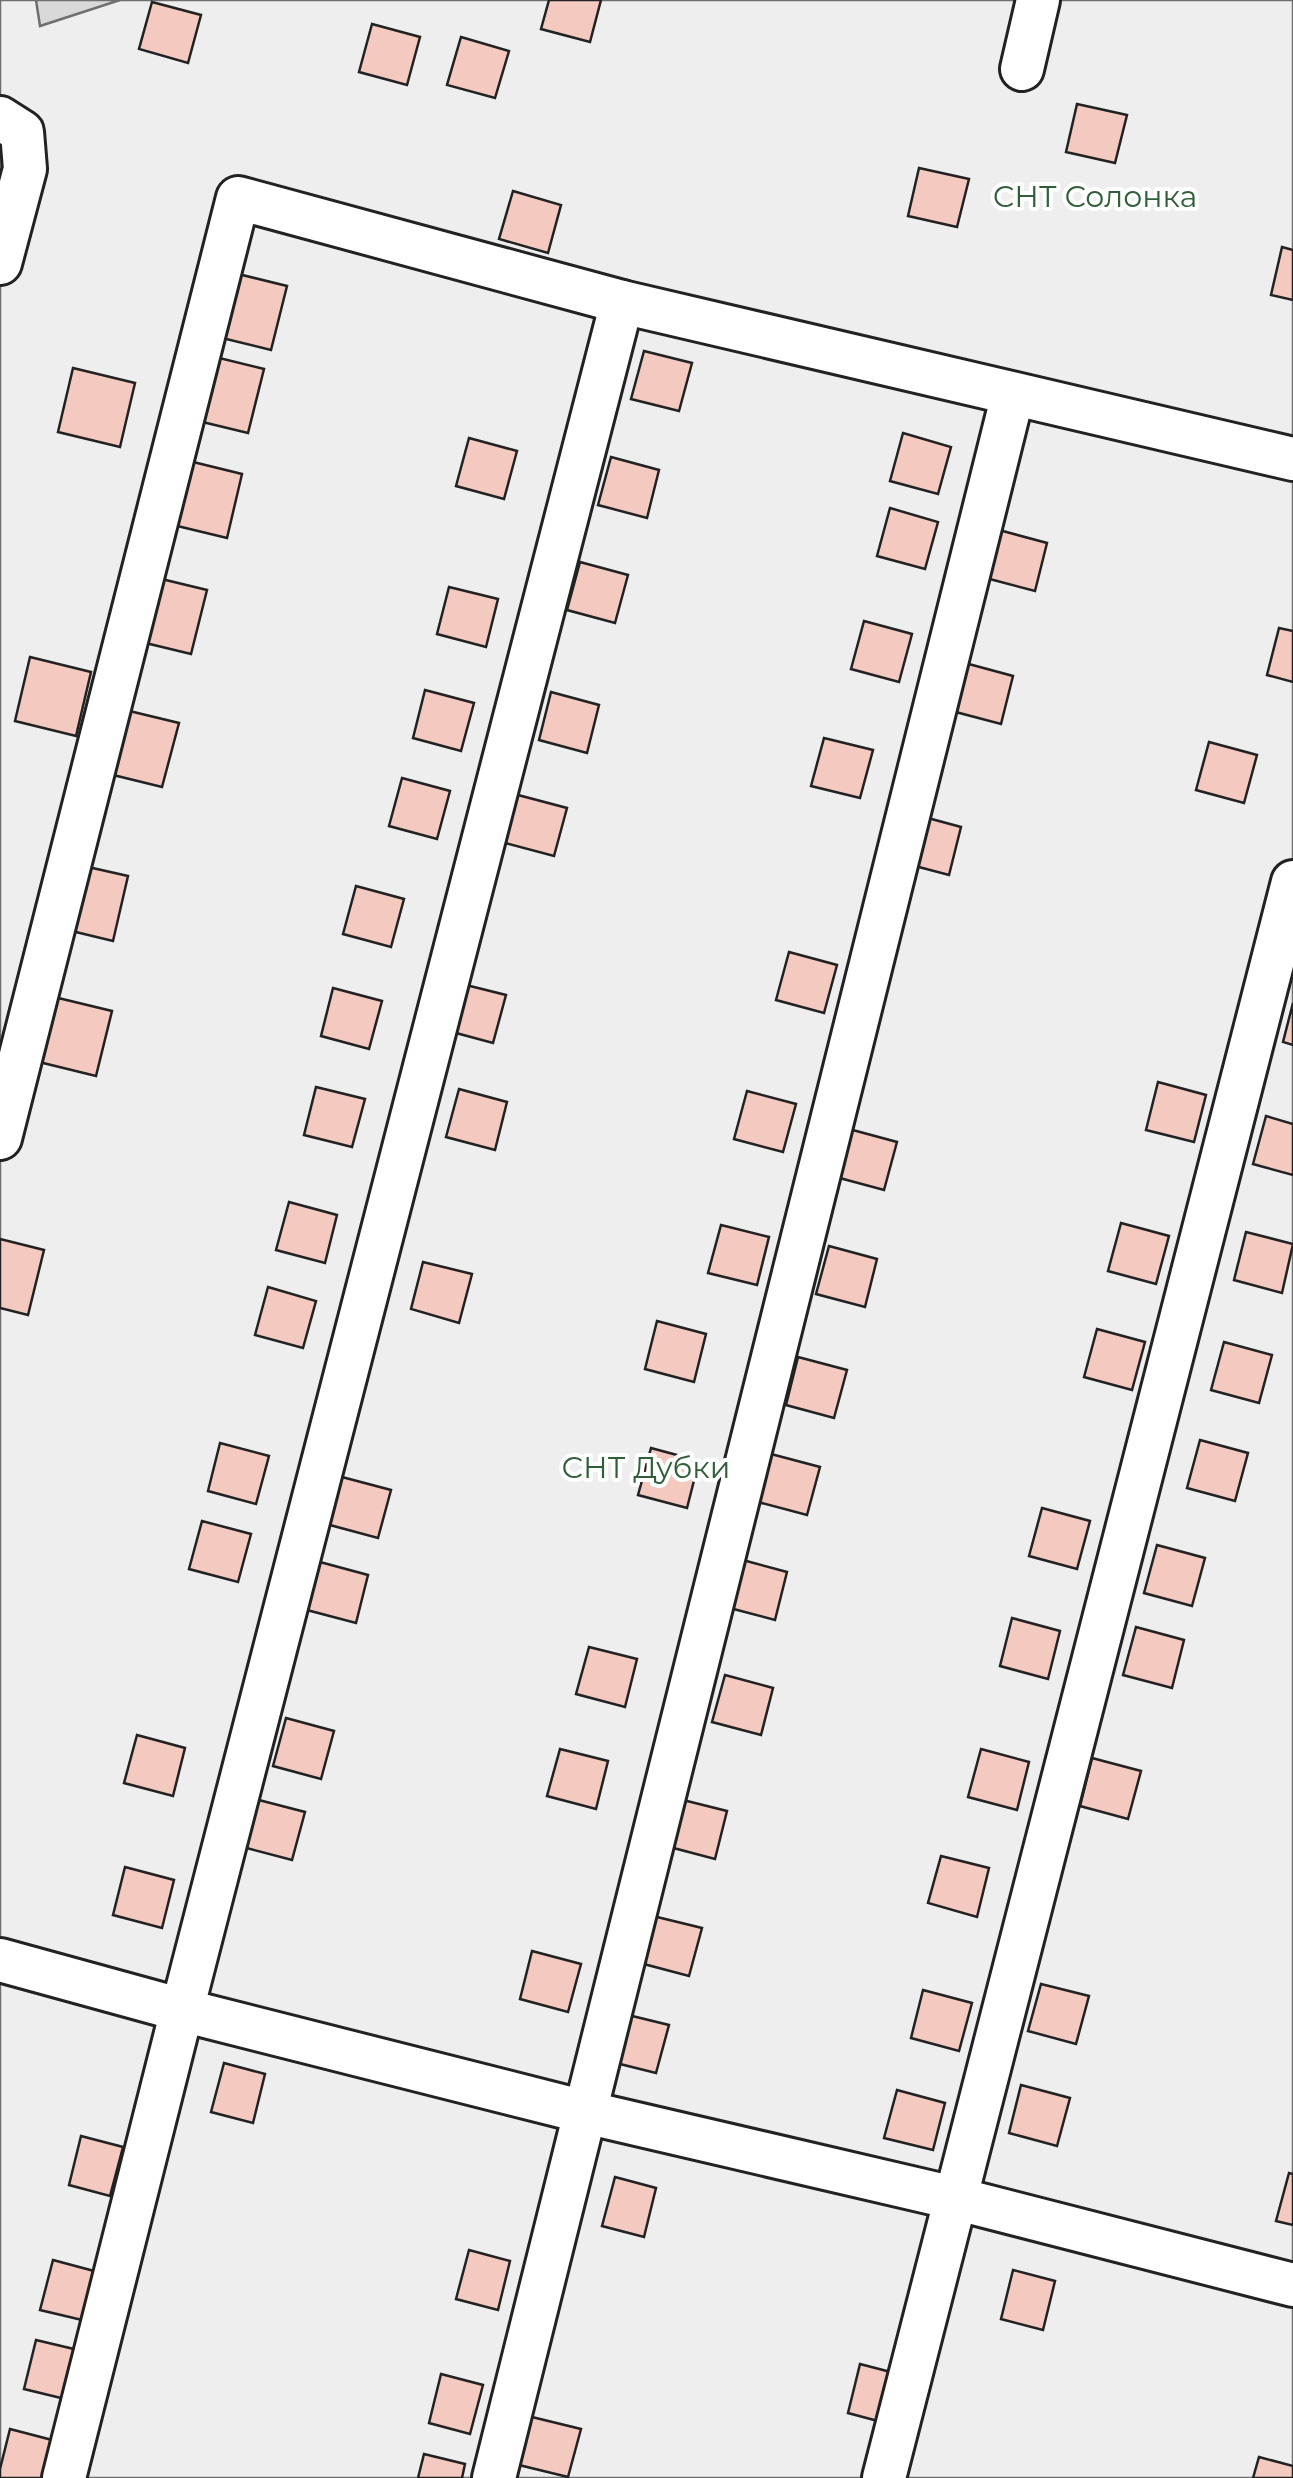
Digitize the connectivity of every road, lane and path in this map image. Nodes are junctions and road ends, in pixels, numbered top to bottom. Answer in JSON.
{"nodes":[{"id":1,"x":1038,"y":0,"type":"edge"},
{"id":2,"x":1022,"y":69,"type":"dead end"},
{"id":3,"x":0,"y":118,"type":"edge"},
{"id":4,"x":0,"y":263,"type":"edge"},
{"id":5,"x":622,"y":302,"type":"junction"},
{"id":6,"x":1013,"y":394,"type":"junction"},
{"id":7,"x":1293,"y":460,"type":"edge"},
{"id":8,"x":1293,"y":882,"type":"edge"},
{"id":9,"x":0,"y":1138,"type":"edge"},
{"id":10,"x":0,"y":1960,"type":"edge"},
{"id":11,"x":182,"y":2010,"type":"junction"},
{"id":12,"x":585,"y":2112,"type":"junction"},
{"id":13,"x":954,"y":2198,"type":"junction"},
{"id":14,"x":1293,"y":2285,"type":"edge"},
{"id":15,"x":64,"y":2478,"type":"edge"},
{"id":16,"x":494,"y":2478,"type":"edge"},
{"id":17,"x":884,"y":2478,"type":"edge"}],
"edges":[{"from":1,"to":2,"type":"street"},
{"from":3,"to":4,"type":"street"},
{"from":5,"to":6,"type":"street"},
{"from":5,"to":9,"type":"street"},
{"from":5,"to":11,"type":"street"},
{"from":6,"to":7,"type":"street"},
{"from":6,"to":12,"type":"street"},
{"from":8,"to":13,"type":"street"},
{"from":10,"to":11,"type":"street"},
{"from":11,"to":12,"type":"street"},
{"from":11,"to":15,"type":"street"},
{"from":12,"to":13,"type":"street"},
{"from":12,"to":16,"type":"street"},
{"from":13,"to":14,"type":"street"},
{"from":13,"to":17,"type":"street"}]}
